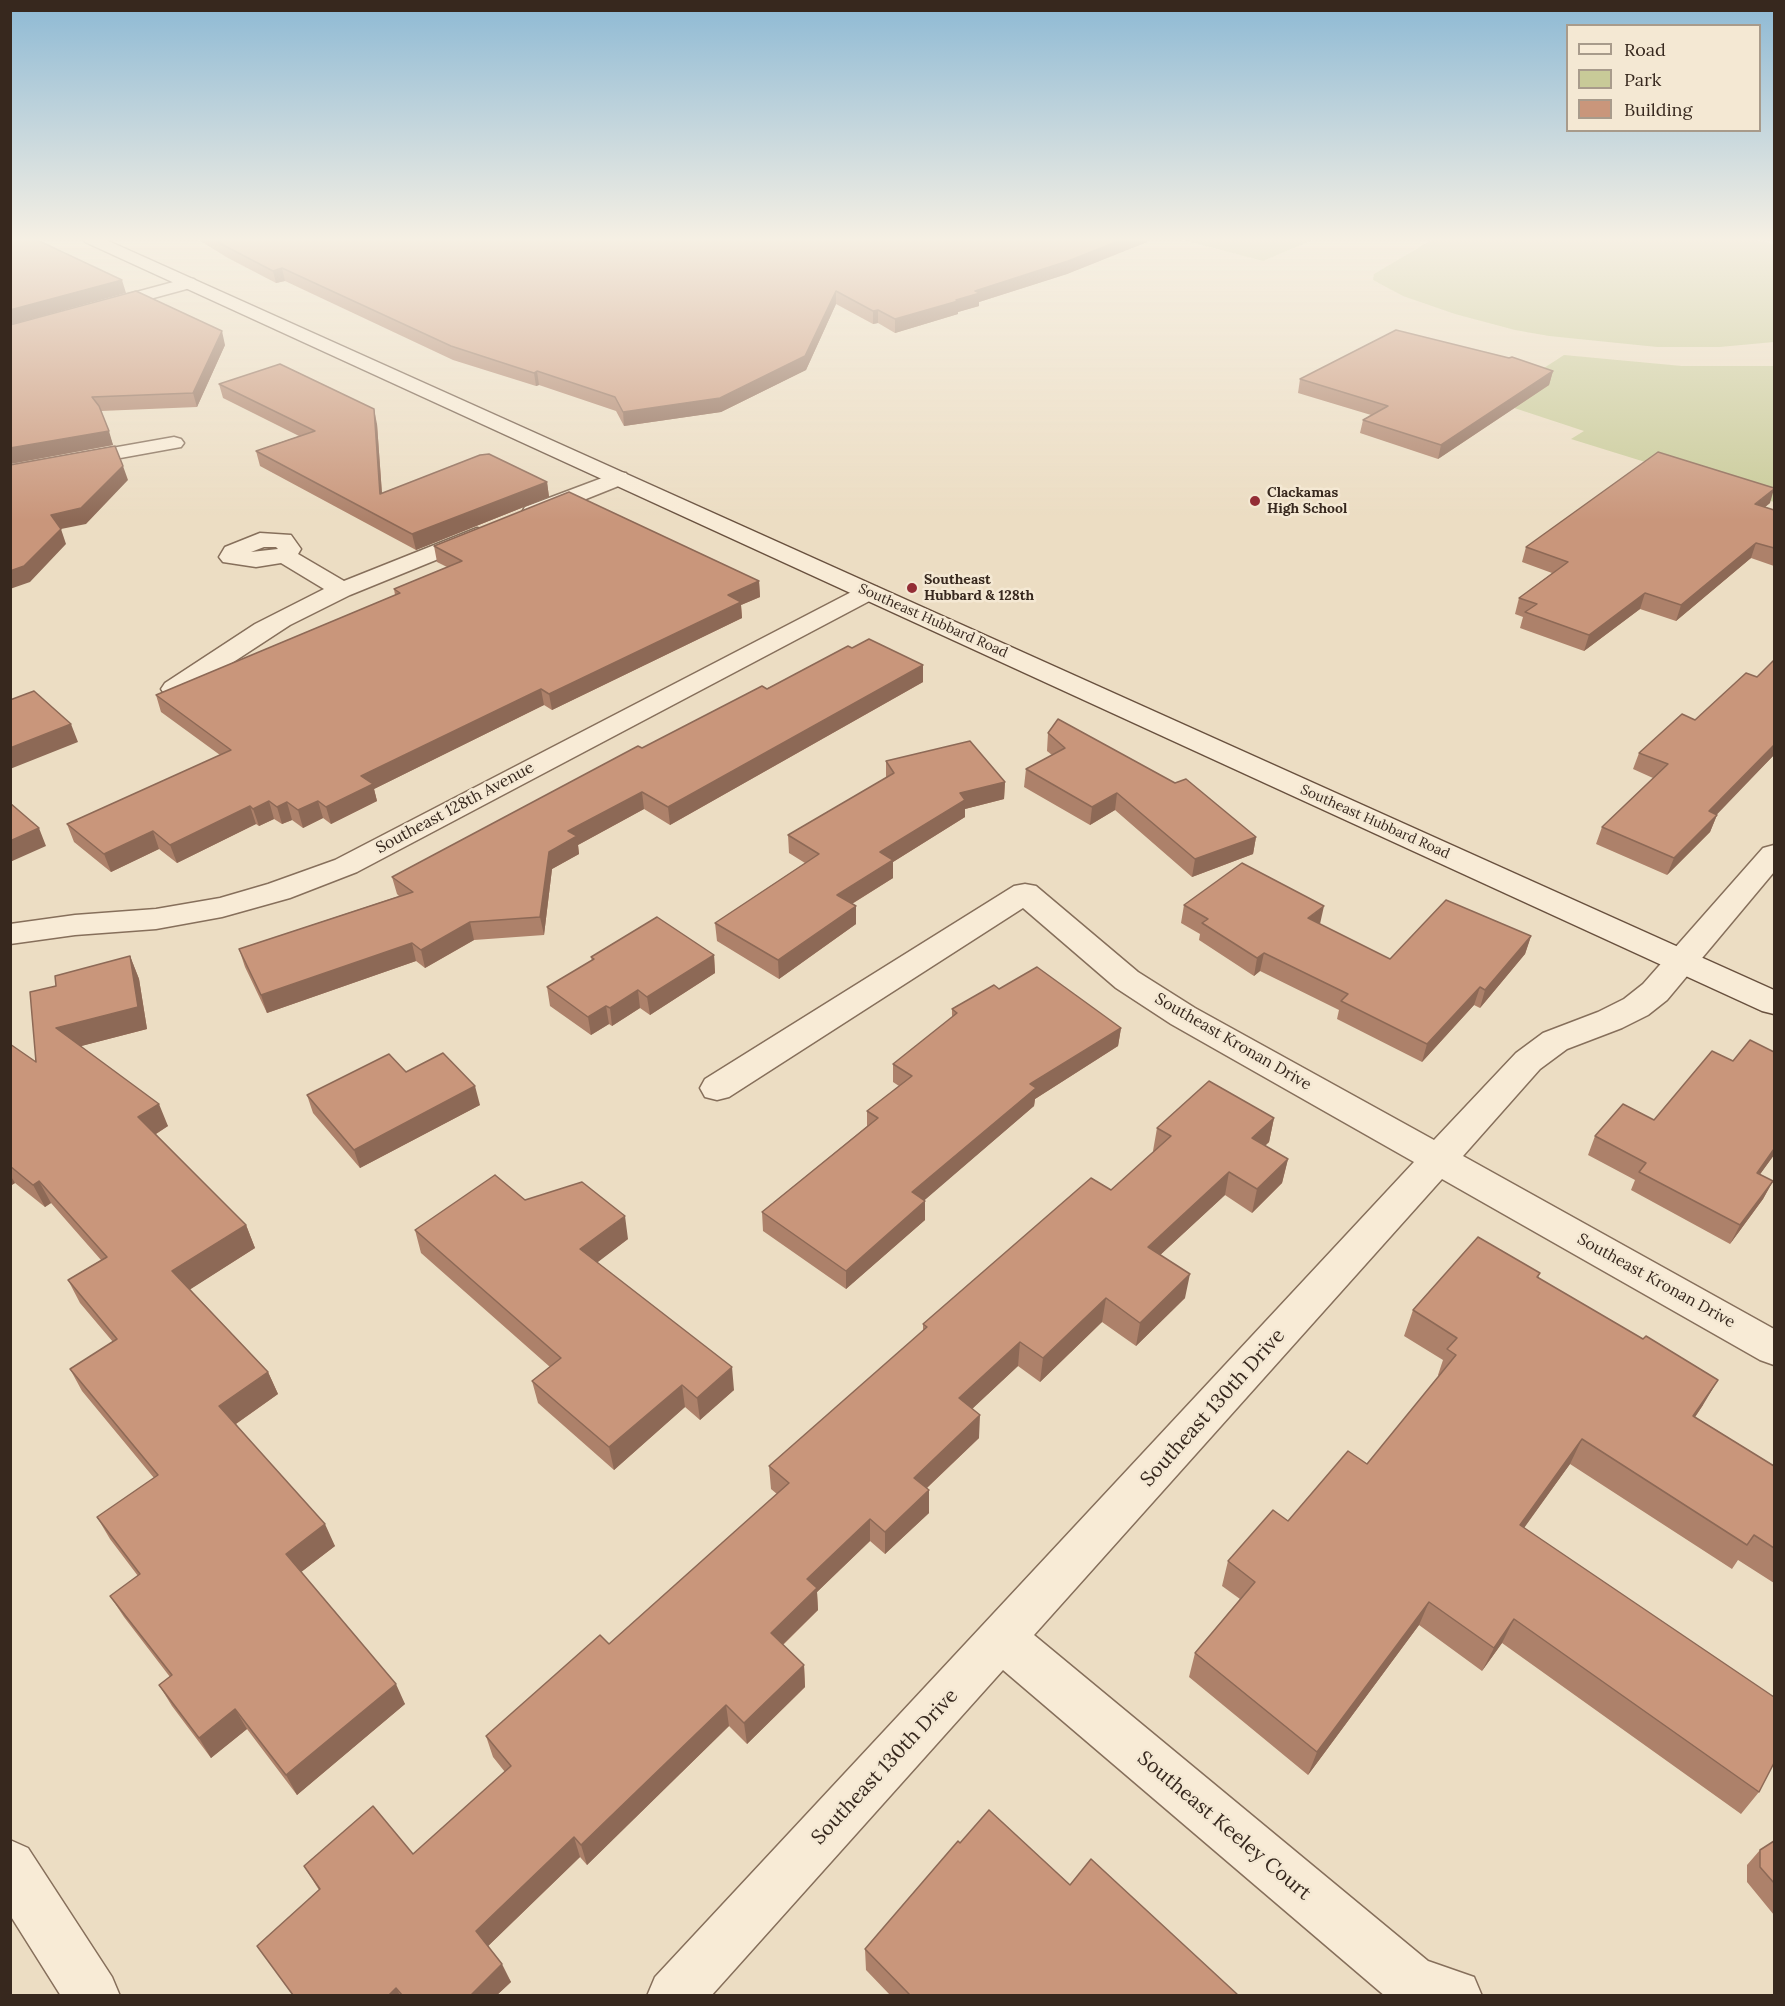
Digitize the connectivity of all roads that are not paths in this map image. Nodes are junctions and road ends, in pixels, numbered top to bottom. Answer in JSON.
{"nodes":[{"id":1,"x":297,"y":333,"type":"edge"},
{"id":2,"x":174,"y":443,"type":"dead end"},
{"id":3,"x":10,"y":472,"type":"edge"},
{"id":4,"x":618,"y":478,"type":"junction"},
{"id":5,"x":285,"y":556,"type":"dead end"},
{"id":6,"x":342,"y":590,"type":"junction"},
{"id":7,"x":869,"y":592,"type":"junction"},
{"id":8,"x":174,"y":689,"type":"edge"},
{"id":9,"x":1774,"y":854,"type":"edge"},
{"id":10,"x":10,"y":934,"type":"edge"},
{"id":11,"x":1683,"y":962,"type":"junction"},
{"id":12,"x":1774,"y":1003,"type":"edge"},
{"id":13,"x":717,"y":1088,"type":"dead end"},
{"id":14,"x":1439,"y":1160,"type":"junction"},
{"id":15,"x":1774,"y":1348,"type":"edge"},
{"id":16,"x":1002,"y":1639,"type":"junction"},
{"id":17,"x":10,"y":1866,"type":"edge"},
{"id":18,"x":93,"y":1995,"type":"edge"},
{"id":19,"x":674,"y":1995,"type":"edge"},
{"id":20,"x":1455,"y":1995,"type":"edge"}],
"edges":[{"from":1,"to":4,"type":"street","name":"Southeast Hubbard Road"},
{"from":2,"to":3,"type":"street"},
{"from":4,"to":6,"type":"street"},
{"from":4,"to":7,"type":"street","name":"Southeast Hubbard Road"},
{"from":5,"to":6,"type":"street"},
{"from":6,"to":8,"type":"street"},
{"from":7,"to":10,"type":"street","name":"Southeast 128th Avenue"},
{"from":7,"to":11,"type":"street","name":"Southeast Hubbard Road"},
{"from":9,"to":11,"type":"street","name":"Southeast 130th Drive"},
{"from":11,"to":12,"type":"street","name":"Southeast Hubbard Road"},
{"from":11,"to":14,"type":"street","name":"Southeast 130th Drive"},
{"from":13,"to":14,"type":"street","name":"Southeast Kronan Drive"},
{"from":14,"to":15,"type":"street","name":"Southeast Kronan Drive"},
{"from":14,"to":16,"type":"street","name":"Southeast 130th Drive"},
{"from":16,"to":19,"type":"street","name":"Southeast 130th Drive"},
{"from":16,"to":20,"type":"street","name":"Southeast Keeley Court"},
{"from":17,"to":18,"type":"street"}]}
